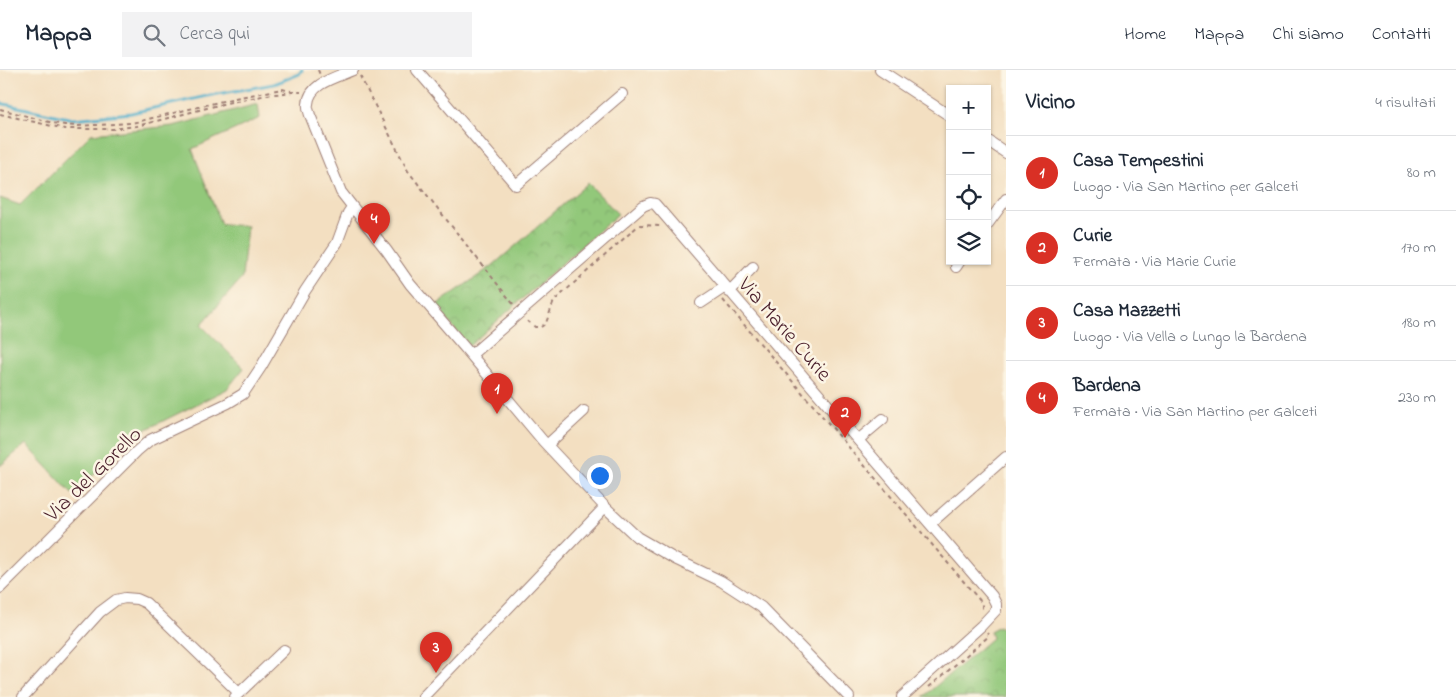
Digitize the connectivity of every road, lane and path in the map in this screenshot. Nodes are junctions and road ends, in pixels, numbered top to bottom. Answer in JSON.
{"nodes":[{"id":1,"x":353,"y":70,"type":"edge"},
{"id":2,"x":357,"y":70,"type":"edge"},
{"id":3,"x":417,"y":70,"type":"edge"},
{"id":4,"x":880,"y":70,"type":"edge"},
{"id":5,"x":292,"y":92,"type":"junction"},
{"id":6,"x":304,"y":92,"type":"dead end"},
{"id":7,"x":622,"y":94,"type":"dead end"},
{"id":8,"x":0,"y":109,"type":"edge"},
{"id":9,"x":946,"y":113,"type":"edge"},
{"id":10,"x":0,"y":114,"type":"edge"},
{"id":11,"x":991,"y":143,"type":"edge"},
{"id":12,"x":1006,"y":153,"type":"edge"},
{"id":13,"x":1006,"y":199,"type":"edge"},
{"id":14,"x":352,"y":207,"type":"junction"},
{"id":15,"x":991,"y":220,"type":"edge"},
{"id":16,"x":666,"y":232,"type":"dead end"},
{"id":17,"x":753,"y":267,"type":"dead end"},
{"id":18,"x":724,"y":291,"type":"junction"},
{"id":19,"x":701,"y":303,"type":"dead end"},
{"id":20,"x":520,"y":313,"type":"junction"},
{"id":21,"x":471,"y":355,"type":"junction"},
{"id":22,"x":584,"y":411,"type":"dead end"},
{"id":23,"x":883,"y":419,"type":"dead end"},
{"id":24,"x":858,"y":440,"type":"junction"},
{"id":25,"x":547,"y":445,"type":"junction"},
{"id":26,"x":1006,"y":457,"type":"edge"},
{"id":27,"x":605,"y":507,"type":"junction"},
{"id":28,"x":930,"y":524,"type":"junction"},
{"id":29,"x":0,"y":588,"type":"edge"},
{"id":30,"x":981,"y":613,"type":"dead end"},
{"id":31,"x":981,"y":626,"type":"junction"},
{"id":32,"x":284,"y":650,"type":"dead end"},
{"id":33,"x":925,"y":691,"type":"dead end"},
{"id":34,"x":237,"y":695,"type":"edge"},
{"id":35,"x":23,"y":697,"type":"edge"},
{"id":36,"x":423,"y":697,"type":"edge"},
{"id":37,"x":849,"y":697,"type":"edge"},
{"id":38,"x":902,"y":697,"type":"edge"}],
"edges":[{"from":1,"to":14,"type":"street"},
{"from":2,"to":20,"type":"path"},
{"from":3,"to":7,"type":"street"},
{"from":4,"to":9,"type":"street"},
{"from":5,"to":6,"type":"path"},
{"from":5,"to":8,"type":"path"},
{"from":5,"to":10,"type":"path"},
{"from":11,"to":12,"type":"street"},
{"from":13,"to":15,"type":"street"},
{"from":14,"to":21,"type":"street"},
{"from":14,"to":29,"type":"street","name":"Via del Gorello"},
{"from":16,"to":20,"type":"path"},
{"from":17,"to":18,"type":"street"},
{"from":18,"to":19,"type":"street"},
{"from":18,"to":20,"type":"street","name":"Via Marie Curie"},
{"from":18,"to":24,"type":"street","name":"Via Marie Curie"},
{"from":18,"to":30,"type":"path"},
{"from":20,"to":21,"type":"street","name":"Via Marie Curie"},
{"from":21,"to":25,"type":"street"},
{"from":22,"to":25,"type":"street"},
{"from":23,"to":24,"type":"street"},
{"from":24,"to":28,"type":"street","name":"Via Marie Curie"},
{"from":25,"to":27,"type":"street"},
{"from":26,"to":28,"type":"street"},
{"from":27,"to":36,"type":"street"},
{"from":27,"to":37,"type":"street"},
{"from":28,"to":31,"type":"street","name":"Via Marie Curie"},
{"from":31,"to":33,"type":"path"},
{"from":31,"to":38,"type":"street","name":"Via Marie Curie"},
{"from":32,"to":34,"type":"street"},
{"from":34,"to":35,"type":"street"}]}
